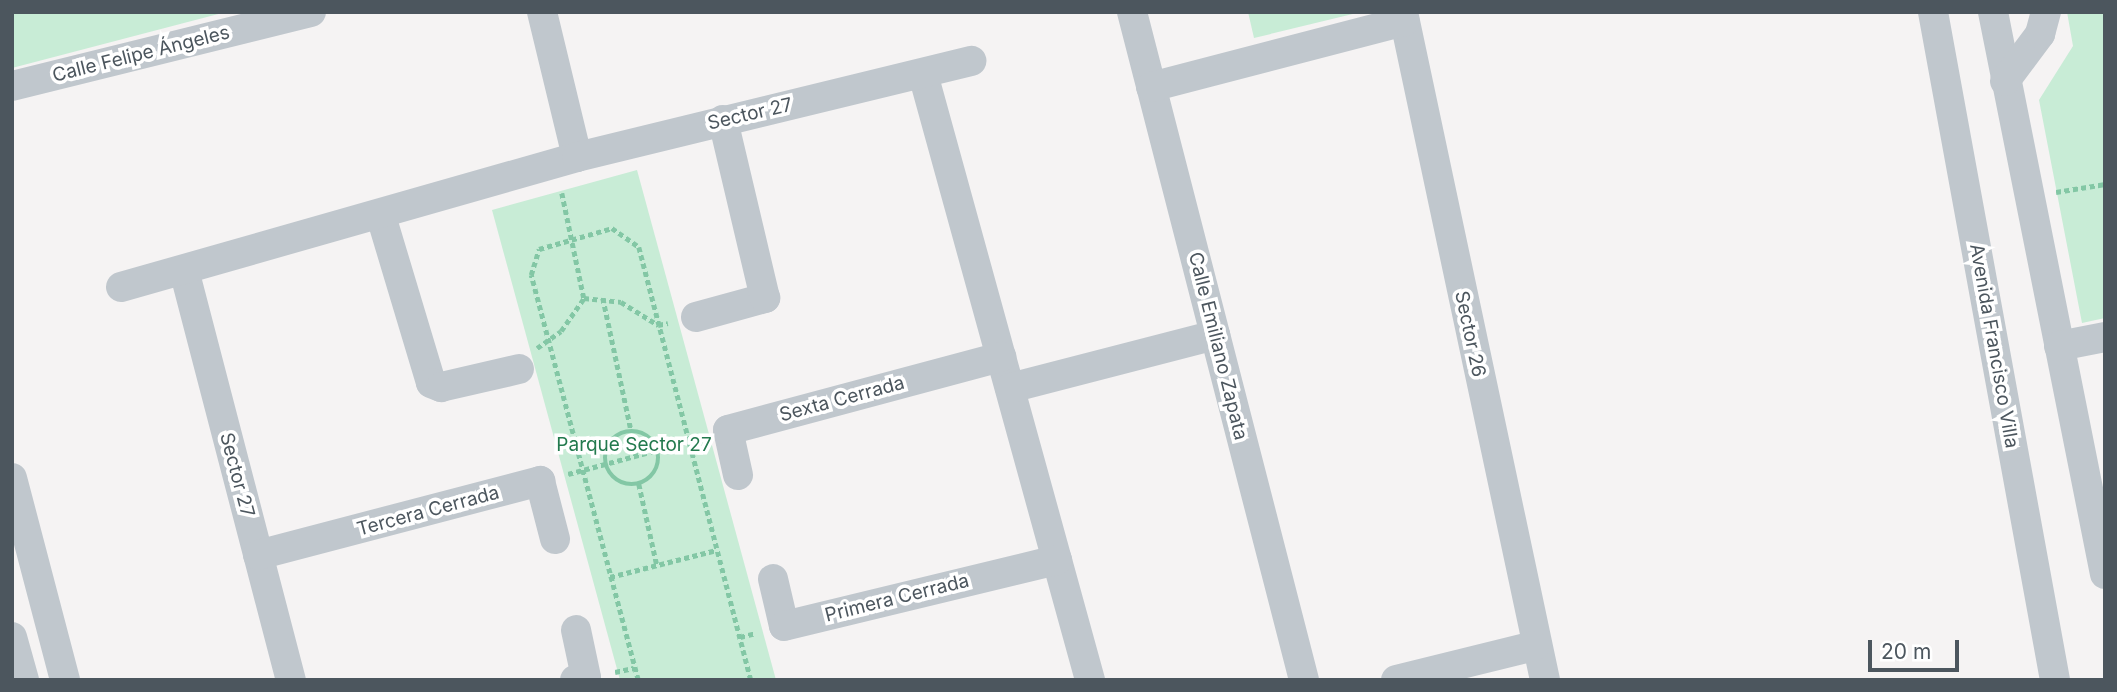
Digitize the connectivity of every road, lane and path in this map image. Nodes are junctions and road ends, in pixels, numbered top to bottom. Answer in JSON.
{"nodes":[{"id":1,"x":311,"y":12,"type":"edge"},
{"id":2,"x":542,"y":12,"type":"edge"},
{"id":3,"x":1132,"y":12,"type":"edge"},
{"id":4,"x":1933,"y":12,"type":"edge"},
{"id":5,"x":1993,"y":12,"type":"edge"},
{"id":6,"x":2046,"y":12,"type":"edge"},
{"id":7,"x":1404,"y":17,"type":"edge"},
{"id":8,"x":972,"y":61,"type":"dead end"},
{"id":9,"x":923,"y":74,"type":"junction"},
{"id":10,"x":2004,"y":81,"type":"junction"},
{"id":11,"x":12,"y":86,"type":"edge"},
{"id":12,"x":1151,"y":87,"type":"junction"},
{"id":13,"x":723,"y":120,"type":"junction"},
{"id":14,"x":566,"y":160,"type":"junction"},
{"id":15,"x":2105,"y":184,"type":"edge"},
{"id":16,"x":2028,"y":196,"type":"junction"},
{"id":17,"x":381,"y":216,"type":"junction"},
{"id":18,"x":572,"y":240,"type":"junction"},
{"id":19,"x":184,"y":270,"type":"junction"},
{"id":20,"x":121,"y":287,"type":"dead end"},
{"id":21,"x":603,"y":297,"type":"junction"},
{"id":22,"x":584,"y":298,"type":"junction"},
{"id":23,"x":696,"y":317,"type":"joint"},
{"id":24,"x":659,"y":325,"type":"junction"},
{"id":25,"x":1215,"y":335,"type":"junction"},
{"id":26,"x":2105,"y":337,"type":"edge"},
{"id":27,"x":549,"y":344,"type":"junction"},
{"id":28,"x":2059,"y":346,"type":"junction"},
{"id":29,"x":1001,"y":357,"type":"junction"},
{"id":30,"x":519,"y":369,"type":"joint"},
{"id":31,"x":1010,"y":388,"type":"junction"},
{"id":32,"x":631,"y":430,"type":"junction"},
{"id":33,"x":728,"y":430,"type":"junction"},
{"id":34,"x":689,"y":441,"type":"junction"},
{"id":35,"x":658,"y":449,"type":"junction"},
{"id":36,"x":606,"y":463,"type":"junction"},
{"id":37,"x":582,"y":470,"type":"junction"},
{"id":38,"x":738,"y":475,"type":"dead end"},
{"id":39,"x":12,"y":478,"type":"edge"},
{"id":40,"x":540,"y":481,"type":"junction"},
{"id":41,"x":639,"y":484,"type":"junction"},
{"id":42,"x":555,"y":539,"type":"dead end"},
{"id":43,"x":717,"y":550,"type":"junction"},
{"id":44,"x":258,"y":555,"type":"junction"},
{"id":45,"x":1057,"y":560,"type":"junction"},
{"id":46,"x":657,"y":565,"type":"junction"},
{"id":47,"x":2105,"y":574,"type":"edge"},
{"id":48,"x":610,"y":577,"type":"junction"},
{"id":49,"x":773,"y":579,"type":"dead end"},
{"id":50,"x":576,"y":629,"type":"dead end"},
{"id":51,"x":12,"y":637,"type":"edge"},
{"id":52,"x":1534,"y":646,"type":"junction"},
{"id":53,"x":24,"y":680,"type":"edge"},
{"id":54,"x":65,"y":680,"type":"edge"},
{"id":55,"x":291,"y":680,"type":"edge"},
{"id":56,"x":575,"y":680,"type":"edge"},
{"id":57,"x":638,"y":680,"type":"edge"},
{"id":58,"x":751,"y":680,"type":"edge"},
{"id":59,"x":1090,"y":680,"type":"edge"},
{"id":60,"x":1304,"y":680,"type":"edge"},
{"id":61,"x":1396,"y":680,"type":"edge"},
{"id":62,"x":1545,"y":680,"type":"edge"},
{"id":63,"x":2055,"y":680,"type":"edge"}],
"edges":[{"from":1,"to":11,"type":"street","name":"Calle Felipe Ángeles"},
{"from":2,"to":14,"type":"street"},
{"from":3,"to":12,"type":"street","name":"Calle Emiliano Zapata"},
{"from":4,"to":63,"type":"street","name":"Avenida Francisco Villa"},
{"from":5,"to":10,"type":"street"},
{"from":6,"to":10,"type":"street"},
{"from":7,"to":12,"type":"street","name":"Sector 26"},
{"from":7,"to":52,"type":"street","name":"Sector 26"},
{"from":8,"to":9,"type":"street","name":"Sector 27"},
{"from":9,"to":13,"type":"street","name":"Sector 27"},
{"from":9,"to":29,"type":"street"},
{"from":10,"to":16,"type":"street"},
{"from":12,"to":25,"type":"street","name":"Calle Emiliano Zapata"},
{"from":13,"to":14,"type":"street","name":"Sector 27"},
{"from":13,"to":23,"type":"street"},
{"from":14,"to":17,"type":"street","name":"Sector 27"},
{"from":14,"to":18,"type":"path"},
{"from":15,"to":16,"type":"path"},
{"from":16,"to":28,"type":"street"},
{"from":17,"to":19,"type":"street","name":"Sector 27"},
{"from":17,"to":30,"type":"street"},
{"from":18,"to":22,"type":"path"},
{"from":18,"to":24,"type":"path"},
{"from":18,"to":27,"type":"path"},
{"from":19,"to":20,"type":"street","name":"Sector 27"},
{"from":19,"to":44,"type":"street","name":"Sector 27"},
{"from":21,"to":22,"type":"path"},
{"from":21,"to":24,"type":"path"},
{"from":21,"to":32,"type":"path"},
{"from":22,"to":27,"type":"path"},
{"from":23,"to":24,"type":"path"},
{"from":24,"to":34,"type":"path"},
{"from":25,"to":31,"type":"street"},
{"from":25,"to":60,"type":"street","name":"Calle Emiliano Zapata"},
{"from":26,"to":28,"type":"street"},
{"from":27,"to":30,"type":"path"},
{"from":27,"to":37,"type":"path"},
{"from":28,"to":47,"type":"street"},
{"from":29,"to":31,"type":"street"},
{"from":29,"to":33,"type":"street","name":"Sexta Cerrada"},
{"from":31,"to":45,"type":"street"},
{"from":32,"to":35,"type":"path"},
{"from":32,"to":36,"type":"path"},
{"from":33,"to":34,"type":"path"},
{"from":33,"to":38,"type":"street"},
{"from":34,"to":35,"type":"path"},
{"from":34,"to":43,"type":"path"},
{"from":35,"to":36,"type":"path"},
{"from":35,"to":41,"type":"path"},
{"from":36,"to":37,"type":"path"},
{"from":36,"to":41,"type":"path"},
{"from":37,"to":40,"type":"path"},
{"from":37,"to":48,"type":"path"},
{"from":39,"to":54,"type":"street"},
{"from":40,"to":42,"type":"street"},
{"from":40,"to":44,"type":"street","name":"Tercera Cerrada"},
{"from":41,"to":46,"type":"path"},
{"from":43,"to":46,"type":"path"},
{"from":43,"to":58,"type":"path"},
{"from":44,"to":55,"type":"street","name":"Sector 27"},
{"from":45,"to":49,"type":"street","name":"Primera Cerrada"},
{"from":45,"to":59,"type":"street"},
{"from":46,"to":48,"type":"path"},
{"from":48,"to":57,"type":"path"},
{"from":50,"to":56,"type":"street"},
{"from":51,"to":53,"type":"street"},
{"from":52,"to":61,"type":"street"},
{"from":52,"to":62,"type":"street","name":"Sector 26"}]}
